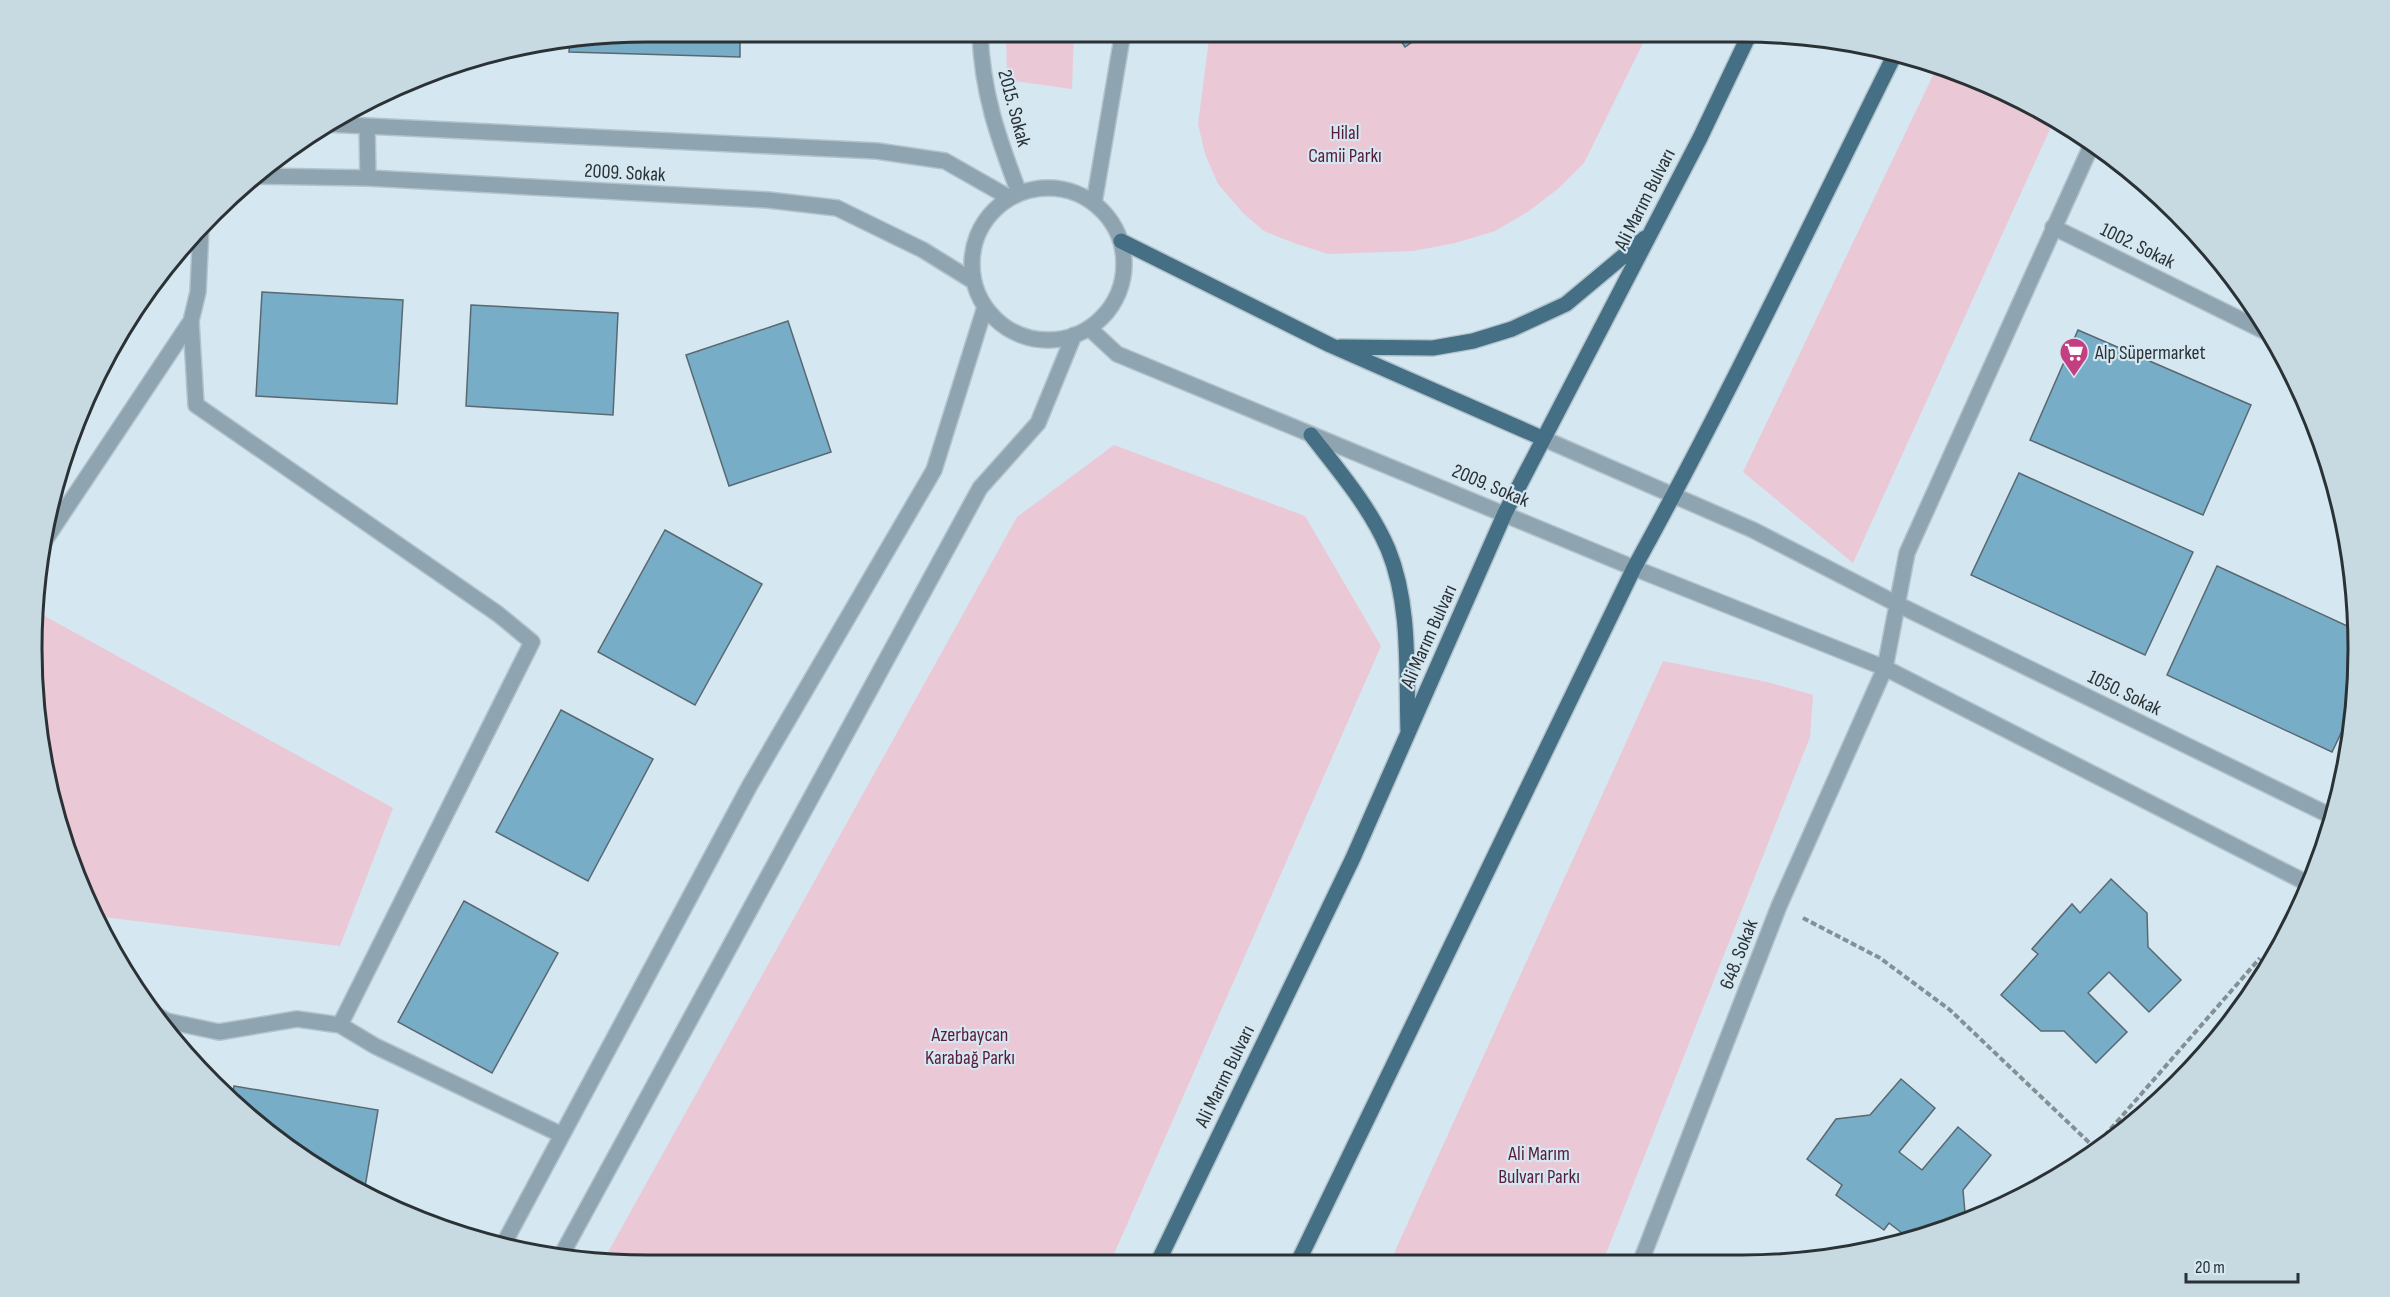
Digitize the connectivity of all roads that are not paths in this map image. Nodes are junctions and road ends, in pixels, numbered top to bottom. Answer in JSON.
{"nodes":[{"id":1,"x":981,"y":42,"type":"edge"},
{"id":2,"x":1121,"y":42,"type":"edge"},
{"id":3,"x":1746,"y":42,"type":"edge"},
{"id":4,"x":1891,"y":61,"type":"edge"},
{"id":5,"x":346,"y":123,"type":"edge"},
{"id":6,"x":367,"y":126,"type":"junction"},
{"id":7,"x":2089,"y":151,"type":"edge"},
{"id":8,"x":268,"y":176,"type":"edge"},
{"id":9,"x":368,"y":178,"type":"junction"},
{"id":10,"x":1014,"y":195,"type":"junction"},
{"id":11,"x":1094,"y":203,"type":"junction"},
{"id":12,"x":2054,"y":227,"type":"junction"},
{"id":13,"x":1649,"y":234,"type":"junction"},
{"id":14,"x":200,"y":241,"type":"edge"},
{"id":15,"x":1121,"y":241,"type":"junction"},
{"id":16,"x":973,"y":281,"type":"junction"},
{"id":17,"x":985,"y":307,"type":"junction"},
{"id":18,"x":191,"y":321,"type":"junction"},
{"id":19,"x":2255,"y":327,"type":"edge"},
{"id":20,"x":1089,"y":328,"type":"junction"},
{"id":21,"x":1074,"y":335,"type":"junction"},
{"id":22,"x":1333,"y":346,"type":"junction"},
{"id":23,"x":1311,"y":435,"type":"junction"},
{"id":24,"x":1542,"y":438,"type":"junction"},
{"id":25,"x":1674,"y":495,"type":"junction"},
{"id":26,"x":1505,"y":513,"type":"junction"},
{"id":27,"x":55,"y":527,"type":"edge"},
{"id":28,"x":1634,"y":568,"type":"junction"},
{"id":29,"x":1899,"y":605,"type":"junction"},
{"id":30,"x":1885,"y":668,"type":"junction"},
{"id":31,"x":1408,"y":734,"type":"junction"},
{"id":32,"x":2325,"y":813,"type":"edge"},
{"id":33,"x":2302,"y":881,"type":"edge"},
{"id":34,"x":170,"y":1022,"type":"edge"},
{"id":35,"x":339,"y":1024,"type":"junction"},
{"id":36,"x":562,"y":1135,"type":"junction"},
{"id":37,"x":507,"y":1238,"type":"edge"},
{"id":38,"x":565,"y":1249,"type":"edge"},
{"id":39,"x":1161,"y":1255,"type":"edge"},
{"id":40,"x":1301,"y":1255,"type":"edge"},
{"id":41,"x":1643,"y":1255,"type":"edge"}],
"edges":[{"from":1,"to":10,"type":"street","name":"2015. Sokak"},
{"from":2,"to":11,"type":"street"},
{"from":3,"to":13,"type":"main road","name":"Ali Marım Bulvarı"},
{"from":4,"to":25,"type":"main road"},
{"from":5,"to":6,"type":"street","name":"2009. Sokak"},
{"from":6,"to":9,"type":"street"},
{"from":6,"to":10,"type":"street","name":"2009. Sokak"},
{"from":7,"to":12,"type":"street","name":"648. Sokak"},
{"from":8,"to":9,"type":"street","name":"2009. Sokak"},
{"from":9,"to":16,"type":"street","name":"2009. Sokak"},
{"from":10,"to":11,"type":"street"},
{"from":10,"to":16,"type":"street"},
{"from":11,"to":15,"type":"street"},
{"from":12,"to":19,"type":"street","name":"1002. Sokak"},
{"from":12,"to":29,"type":"street","name":"648. Sokak"},
{"from":13,"to":22,"type":"main road"},
{"from":13,"to":24,"type":"main road","name":"Ali Marım Bulvarı"},
{"from":14,"to":18,"type":"street"},
{"from":15,"to":20,"type":"street"},
{"from":15,"to":22,"type":"main road"},
{"from":16,"to":17,"type":"street"},
{"from":17,"to":21,"type":"street"},
{"from":17,"to":36,"type":"street"},
{"from":18,"to":27,"type":"street"},
{"from":18,"to":35,"type":"street"},
{"from":20,"to":21,"type":"street"},
{"from":20,"to":23,"type":"street","name":"2009. Sokak"},
{"from":21,"to":38,"type":"street"},
{"from":22,"to":24,"type":"main road"},
{"from":23,"to":26,"type":"street","name":"2009. Sokak"},
{"from":23,"to":31,"type":"main road"},
{"from":24,"to":25,"type":"street"},
{"from":24,"to":26,"type":"main road","name":"Ali Marım Bulvarı"},
{"from":25,"to":28,"type":"main road"},
{"from":25,"to":29,"type":"street"},
{"from":26,"to":28,"type":"street","name":"2009. Sokak"},
{"from":26,"to":31,"type":"main road","name":"Ali Marım Bulvarı"},
{"from":28,"to":30,"type":"street","name":"2009. Sokak"},
{"from":28,"to":40,"type":"main road"},
{"from":29,"to":30,"type":"street","name":"648. Sokak"},
{"from":29,"to":32,"type":"street","name":"1050. Sokak"},
{"from":30,"to":33,"type":"street"},
{"from":30,"to":41,"type":"street","name":"648. Sokak"},
{"from":31,"to":39,"type":"main road","name":"Ali Marım Bulvarı"},
{"from":34,"to":35,"type":"street"},
{"from":35,"to":36,"type":"street"},
{"from":36,"to":37,"type":"street"}]}
